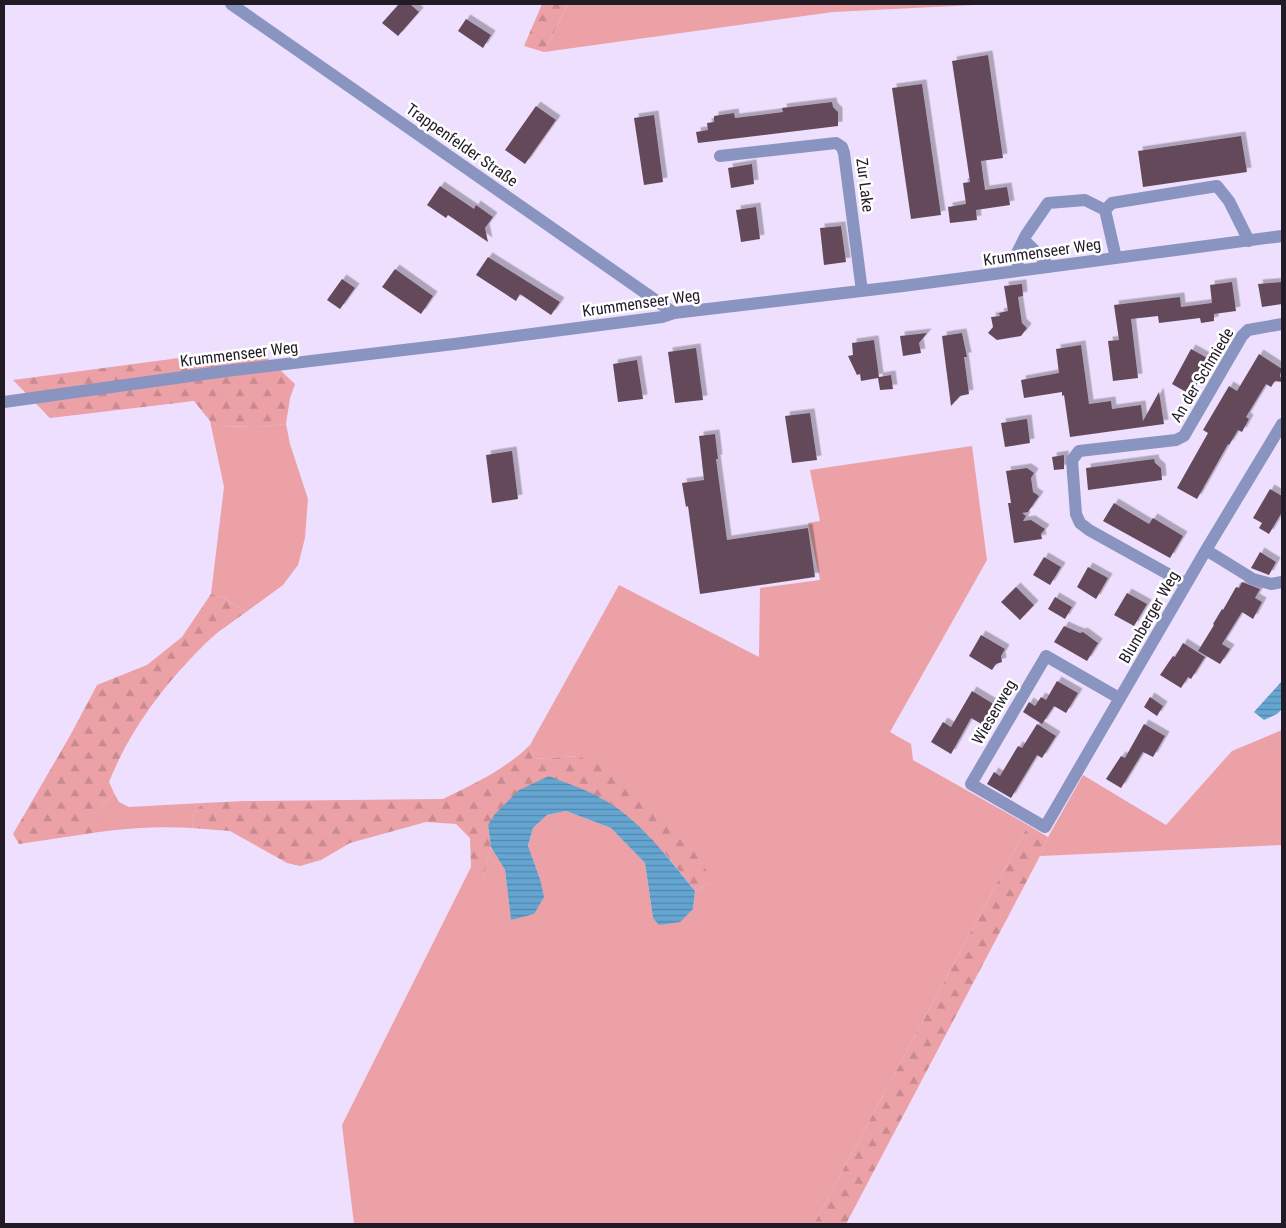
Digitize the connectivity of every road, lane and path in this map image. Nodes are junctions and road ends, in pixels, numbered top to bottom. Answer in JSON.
{"nodes":[{"id":1,"x":231,"y":4,"type":"edge"},
{"id":2,"x":720,"y":156,"type":"dead end"},
{"id":3,"x":1105,"y":210,"type":"junction"},
{"id":4,"x":1282,"y":236,"type":"edge"},
{"id":5,"x":1024,"y":240,"type":"junction"},
{"id":6,"x":1249,"y":241,"type":"junction"},
{"id":7,"x":1116,"y":258,"type":"junction"},
{"id":8,"x":1049,"y":267,"type":"junction"},
{"id":9,"x":1018,"y":271,"type":"junction"},
{"id":10,"x":862,"y":291,"type":"junction"},
{"id":11,"x":674,"y":313,"type":"junction"},
{"id":12,"x":1282,"y":324,"type":"edge"},
{"id":13,"x":4,"y":402,"type":"edge"},
{"id":14,"x":1282,"y":424,"type":"edge"},
{"id":15,"x":1206,"y":550,"type":"junction"},
{"id":16,"x":1282,"y":582,"type":"edge"},
{"id":17,"x":1186,"y":584,"type":"junction"},
{"id":18,"x":1119,"y":698,"type":"junction"},
{"id":19,"x":1045,"y":827,"type":"joint"}],
"edges":[{"from":1,"to":11,"type":"street","name":"Trappenfelder Straße"},
{"from":2,"to":10,"type":"street","name":"Zur Lake"},
{"from":3,"to":5,"type":"street"},
{"from":3,"to":6,"type":"street"},
{"from":3,"to":7,"type":"street"},
{"from":4,"to":6,"type":"street","name":"Krummenseer Weg"},
{"from":5,"to":8,"type":"street"},
{"from":5,"to":9,"type":"street"},
{"from":6,"to":7,"type":"street","name":"Krummenseer Weg"},
{"from":7,"to":8,"type":"street","name":"Krummenseer Weg"},
{"from":8,"to":9,"type":"street","name":"Krummenseer Weg"},
{"from":9,"to":10,"type":"street","name":"Krummenseer Weg"},
{"from":10,"to":11,"type":"street","name":"Krummenseer Weg"},
{"from":11,"to":13,"type":"street","name":"Krummenseer Weg"},
{"from":12,"to":17,"type":"street","name":"An der Schmiede"},
{"from":14,"to":15,"type":"street","name":"Blumberger Weg"},
{"from":15,"to":16,"type":"street"},
{"from":15,"to":17,"type":"street","name":"Blumberger Weg"},
{"from":17,"to":18,"type":"street","name":"Blumberger Weg"},
{"from":18,"to":19,"type":"street","name":"Blumberger Weg"},
{"from":18,"to":19,"type":"street","name":"Wiesenweg"}]}
